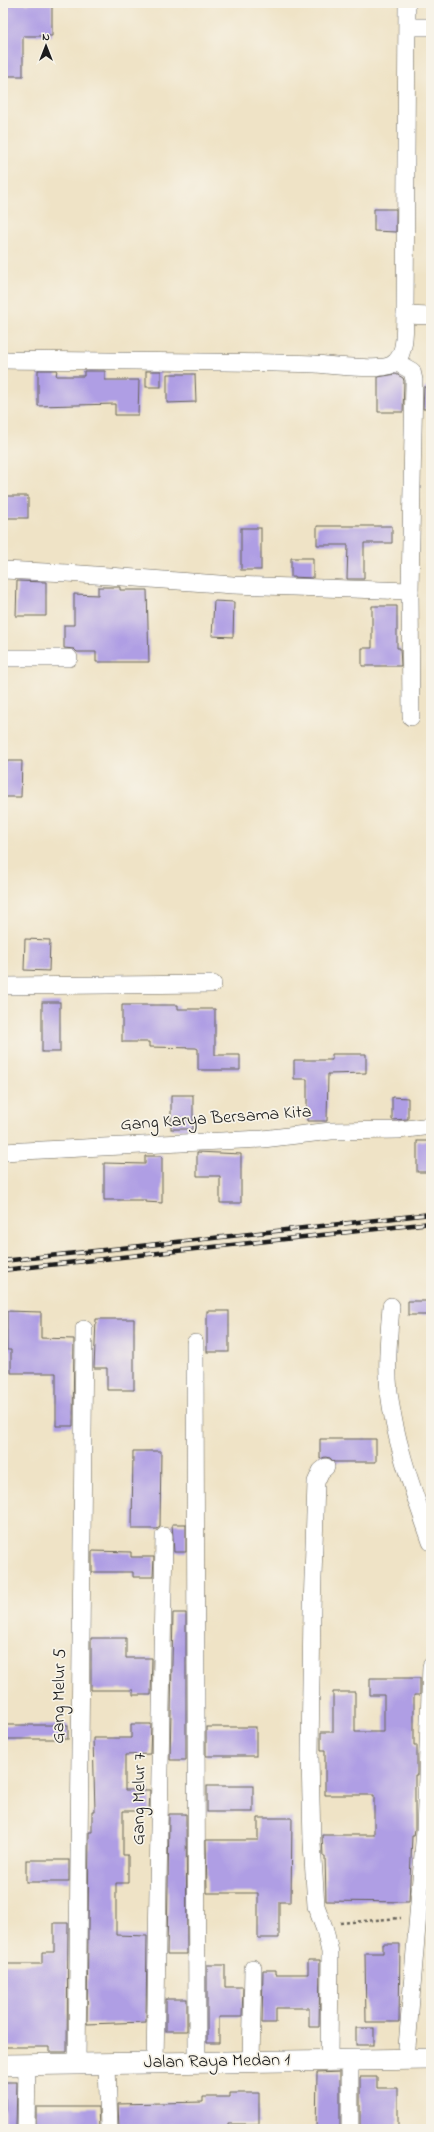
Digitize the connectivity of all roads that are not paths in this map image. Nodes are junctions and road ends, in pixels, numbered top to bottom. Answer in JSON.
{"nodes":[{"id":1,"x":407,"y":3,"type":"edge"},
{"id":2,"x":408,"y":27,"type":"junction"},
{"id":3,"x":431,"y":27,"type":"edge"},
{"id":4,"x":405,"y":315,"type":"junction"},
{"id":5,"x":431,"y":316,"type":"edge"},
{"id":6,"x":3,"y":360,"type":"edge"},
{"id":7,"x":396,"y":362,"type":"junction"},
{"id":8,"x":3,"y":570,"type":"edge"},
{"id":9,"x":410,"y":591,"type":"junction"},
{"id":10,"x":3,"y":658,"type":"edge"},
{"id":11,"x":70,"y":658,"type":"dead end"},
{"id":12,"x":411,"y":718,"type":"dead end"},
{"id":13,"x":213,"y":984,"type":"dead end"},
{"id":14,"x":3,"y":986,"type":"edge"},
{"id":15,"x":431,"y":1126,"type":"edge"},
{"id":16,"x":3,"y":1152,"type":"edge"},
{"id":17,"x":390,"y":1306,"type":"dead end"},
{"id":18,"x":84,"y":1329,"type":"dead end"},
{"id":19,"x":195,"y":1343,"type":"dead end"},
{"id":20,"x":326,"y":1467,"type":"dead end"},
{"id":21,"x":164,"y":1536,"type":"dead end"},
{"id":22,"x":431,"y":1542,"type":"edge"},
{"id":23,"x":431,"y":1666,"type":"edge"},
{"id":24,"x":253,"y":1968,"type":"dead end"},
{"id":25,"x":406,"y":2059,"type":"junction"},
{"id":26,"x":431,"y":2059,"type":"edge"},
{"id":27,"x":329,"y":2060,"type":"junction"},
{"id":28,"x":350,"y":2060,"type":"junction"},
{"id":29,"x":251,"y":2061,"type":"junction"},
{"id":30,"x":197,"y":2062,"type":"junction"},
{"id":31,"x":155,"y":2063,"type":"junction"},
{"id":32,"x":77,"y":2064,"type":"junction"},
{"id":33,"x":107,"y":2064,"type":"junction"},
{"id":34,"x":27,"y":2065,"type":"junction"},
{"id":35,"x":3,"y":2066,"type":"edge"},
{"id":36,"x":26,"y":2129,"type":"edge"},
{"id":37,"x":109,"y":2129,"type":"edge"},
{"id":38,"x":350,"y":2129,"type":"edge"}],
"edges":[{"from":1,"to":2,"type":"street"},
{"from":2,"to":3,"type":"street"},
{"from":2,"to":4,"type":"street"},
{"from":4,"to":5,"type":"street"},
{"from":4,"to":7,"type":"street"},
{"from":6,"to":7,"type":"street"},
{"from":7,"to":9,"type":"street"},
{"from":8,"to":9,"type":"street"},
{"from":9,"to":12,"type":"street"},
{"from":10,"to":11,"type":"street"},
{"from":13,"to":14,"type":"street"},
{"from":15,"to":16,"type":"street","name":"Gang Karya Bersama Kita"},
{"from":17,"to":22,"type":"street"},
{"from":18,"to":32,"type":"street","name":"Gang Melur 5"},
{"from":19,"to":30,"type":"street"},
{"from":20,"to":27,"type":"street"},
{"from":21,"to":31,"type":"street","name":"Gang Melur 7"},
{"from":23,"to":25,"type":"street"},
{"from":24,"to":29,"type":"street"},
{"from":25,"to":26,"type":"street","name":"Jalan Raya Medan 1"},
{"from":25,"to":28,"type":"street","name":"Jalan Raya Medan 1"},
{"from":27,"to":28,"type":"street","name":"Jalan Raya Medan 1"},
{"from":27,"to":29,"type":"street","name":"Jalan Raya Medan 1"},
{"from":28,"to":38,"type":"street"},
{"from":29,"to":30,"type":"street","name":"Jalan Raya Medan 1"},
{"from":30,"to":31,"type":"street","name":"Jalan Raya Medan 1"},
{"from":31,"to":33,"type":"street","name":"Jalan Raya Medan 1"},
{"from":32,"to":33,"type":"street","name":"Jalan Raya Medan 1"},
{"from":32,"to":34,"type":"street","name":"Jalan Raya Medan 1"},
{"from":33,"to":37,"type":"street"},
{"from":34,"to":35,"type":"street","name":"Jalan Raya Medan 1"},
{"from":34,"to":36,"type":"street"}]}
